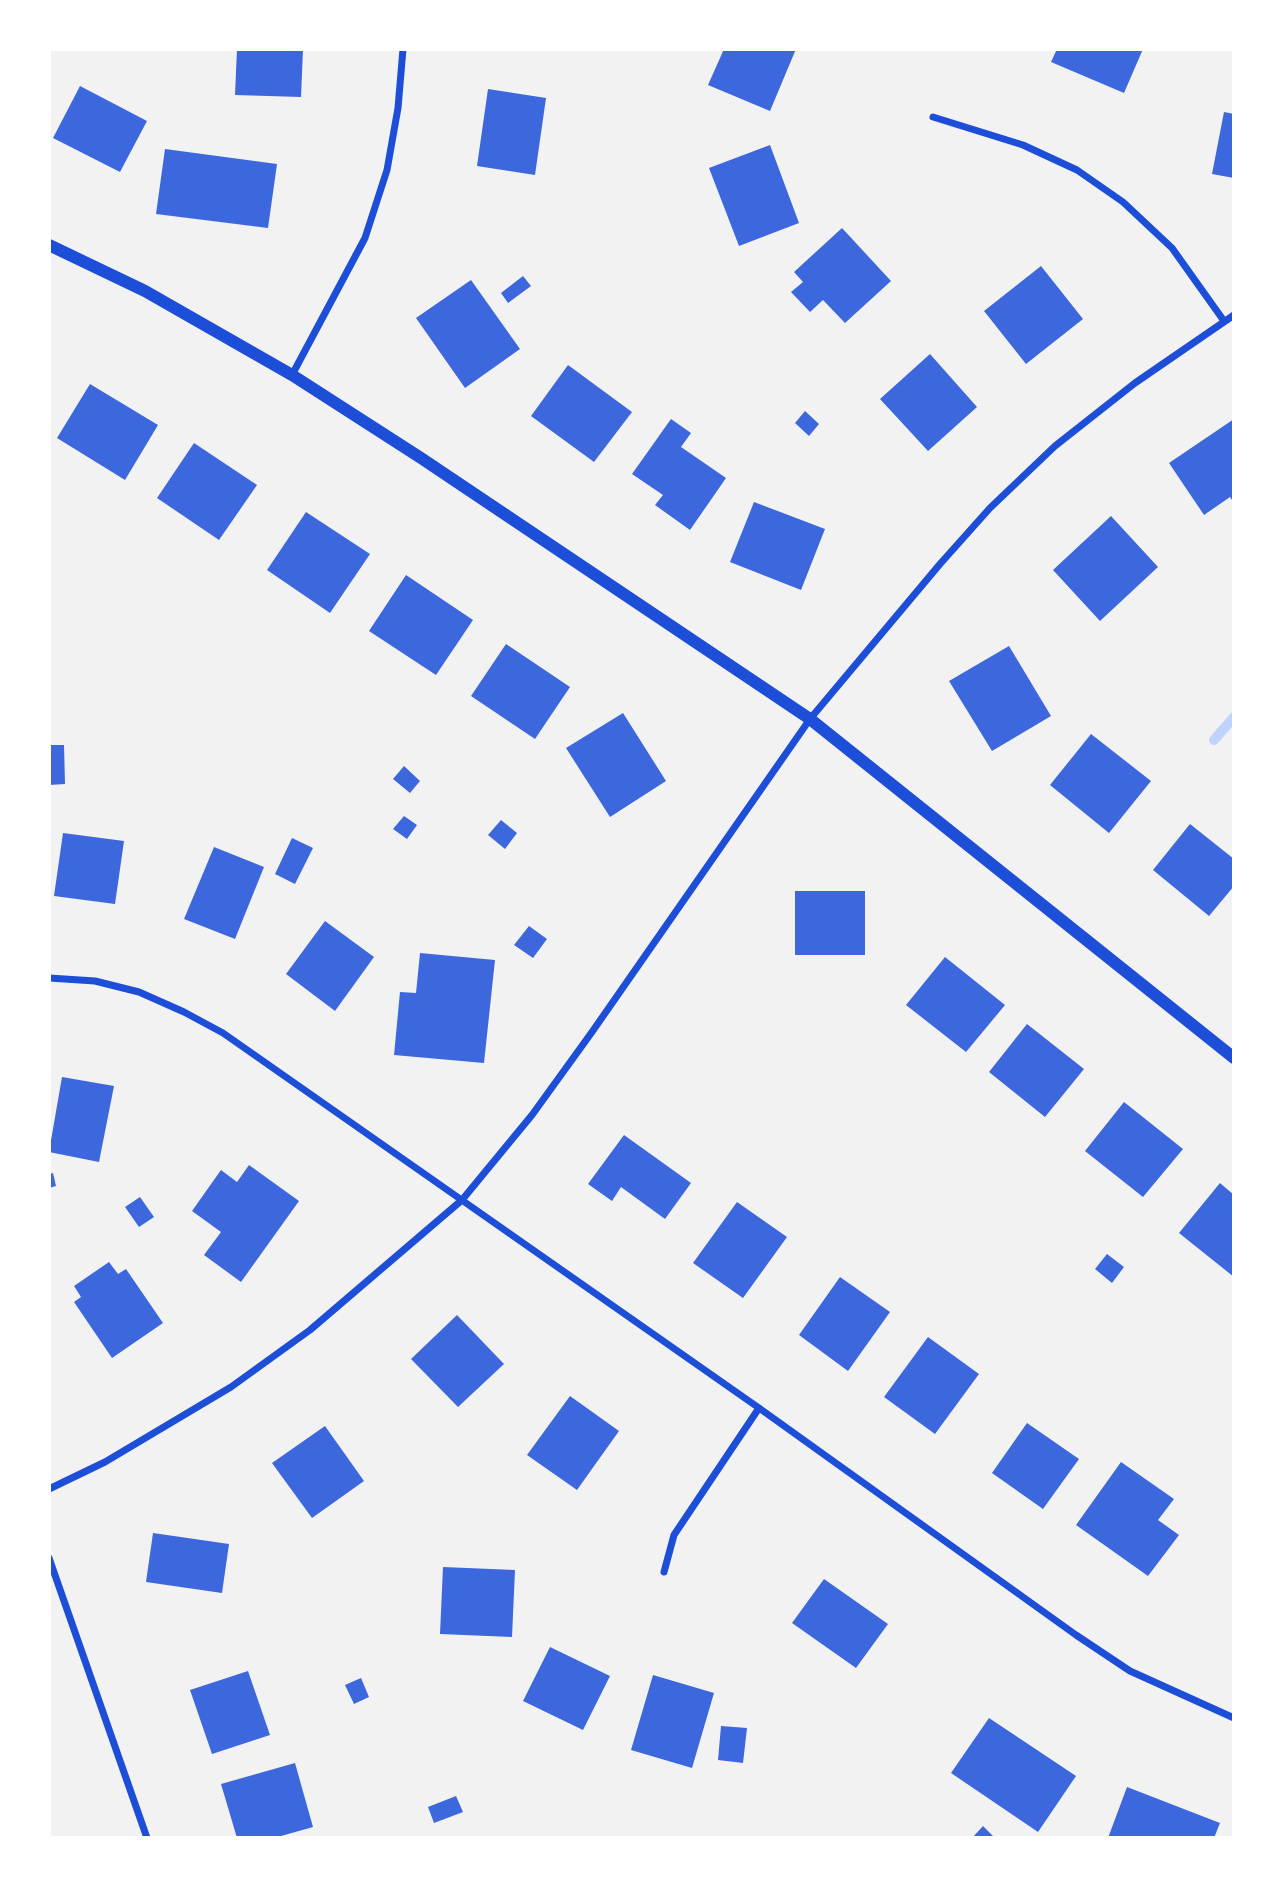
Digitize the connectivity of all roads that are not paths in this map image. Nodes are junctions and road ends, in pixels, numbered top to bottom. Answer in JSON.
{"nodes":[{"id":1,"x":403,"y":49,"type":"edge"},
{"id":2,"x":933,"y":117,"type":"dead end"},
{"id":3,"x":49,"y":245,"type":"edge"},
{"id":4,"x":1234,"y":315,"type":"edge"},
{"id":5,"x":1224,"y":321,"type":"junction"},
{"id":6,"x":292,"y":375,"type":"junction"},
{"id":7,"x":810,"y":719,"type":"junction"},
{"id":8,"x":49,"y":978,"type":"edge"},
{"id":9,"x":1234,"y":1059,"type":"edge"},
{"id":10,"x":462,"y":1199,"type":"junction"},
{"id":11,"x":759,"y":1408,"type":"junction"},
{"id":12,"x":49,"y":1489,"type":"edge"},
{"id":13,"x":49,"y":1558,"type":"edge"},
{"id":14,"x":664,"y":1572,"type":"dead end"},
{"id":15,"x":1234,"y":1718,"type":"edge"},
{"id":16,"x":146,"y":1838,"type":"edge"}],
"edges":[{"from":1,"to":6,"type":"street"},
{"from":2,"to":5,"type":"street"},
{"from":3,"to":6,"type":"street"},
{"from":4,"to":5,"type":"street"},
{"from":5,"to":7,"type":"street"},
{"from":6,"to":7,"type":"street"},
{"from":7,"to":9,"type":"street"},
{"from":7,"to":10,"type":"street"},
{"from":8,"to":10,"type":"street"},
{"from":10,"to":11,"type":"street"},
{"from":10,"to":12,"type":"street"},
{"from":11,"to":14,"type":"street"},
{"from":11,"to":15,"type":"street"},
{"from":13,"to":16,"type":"street"}]}
